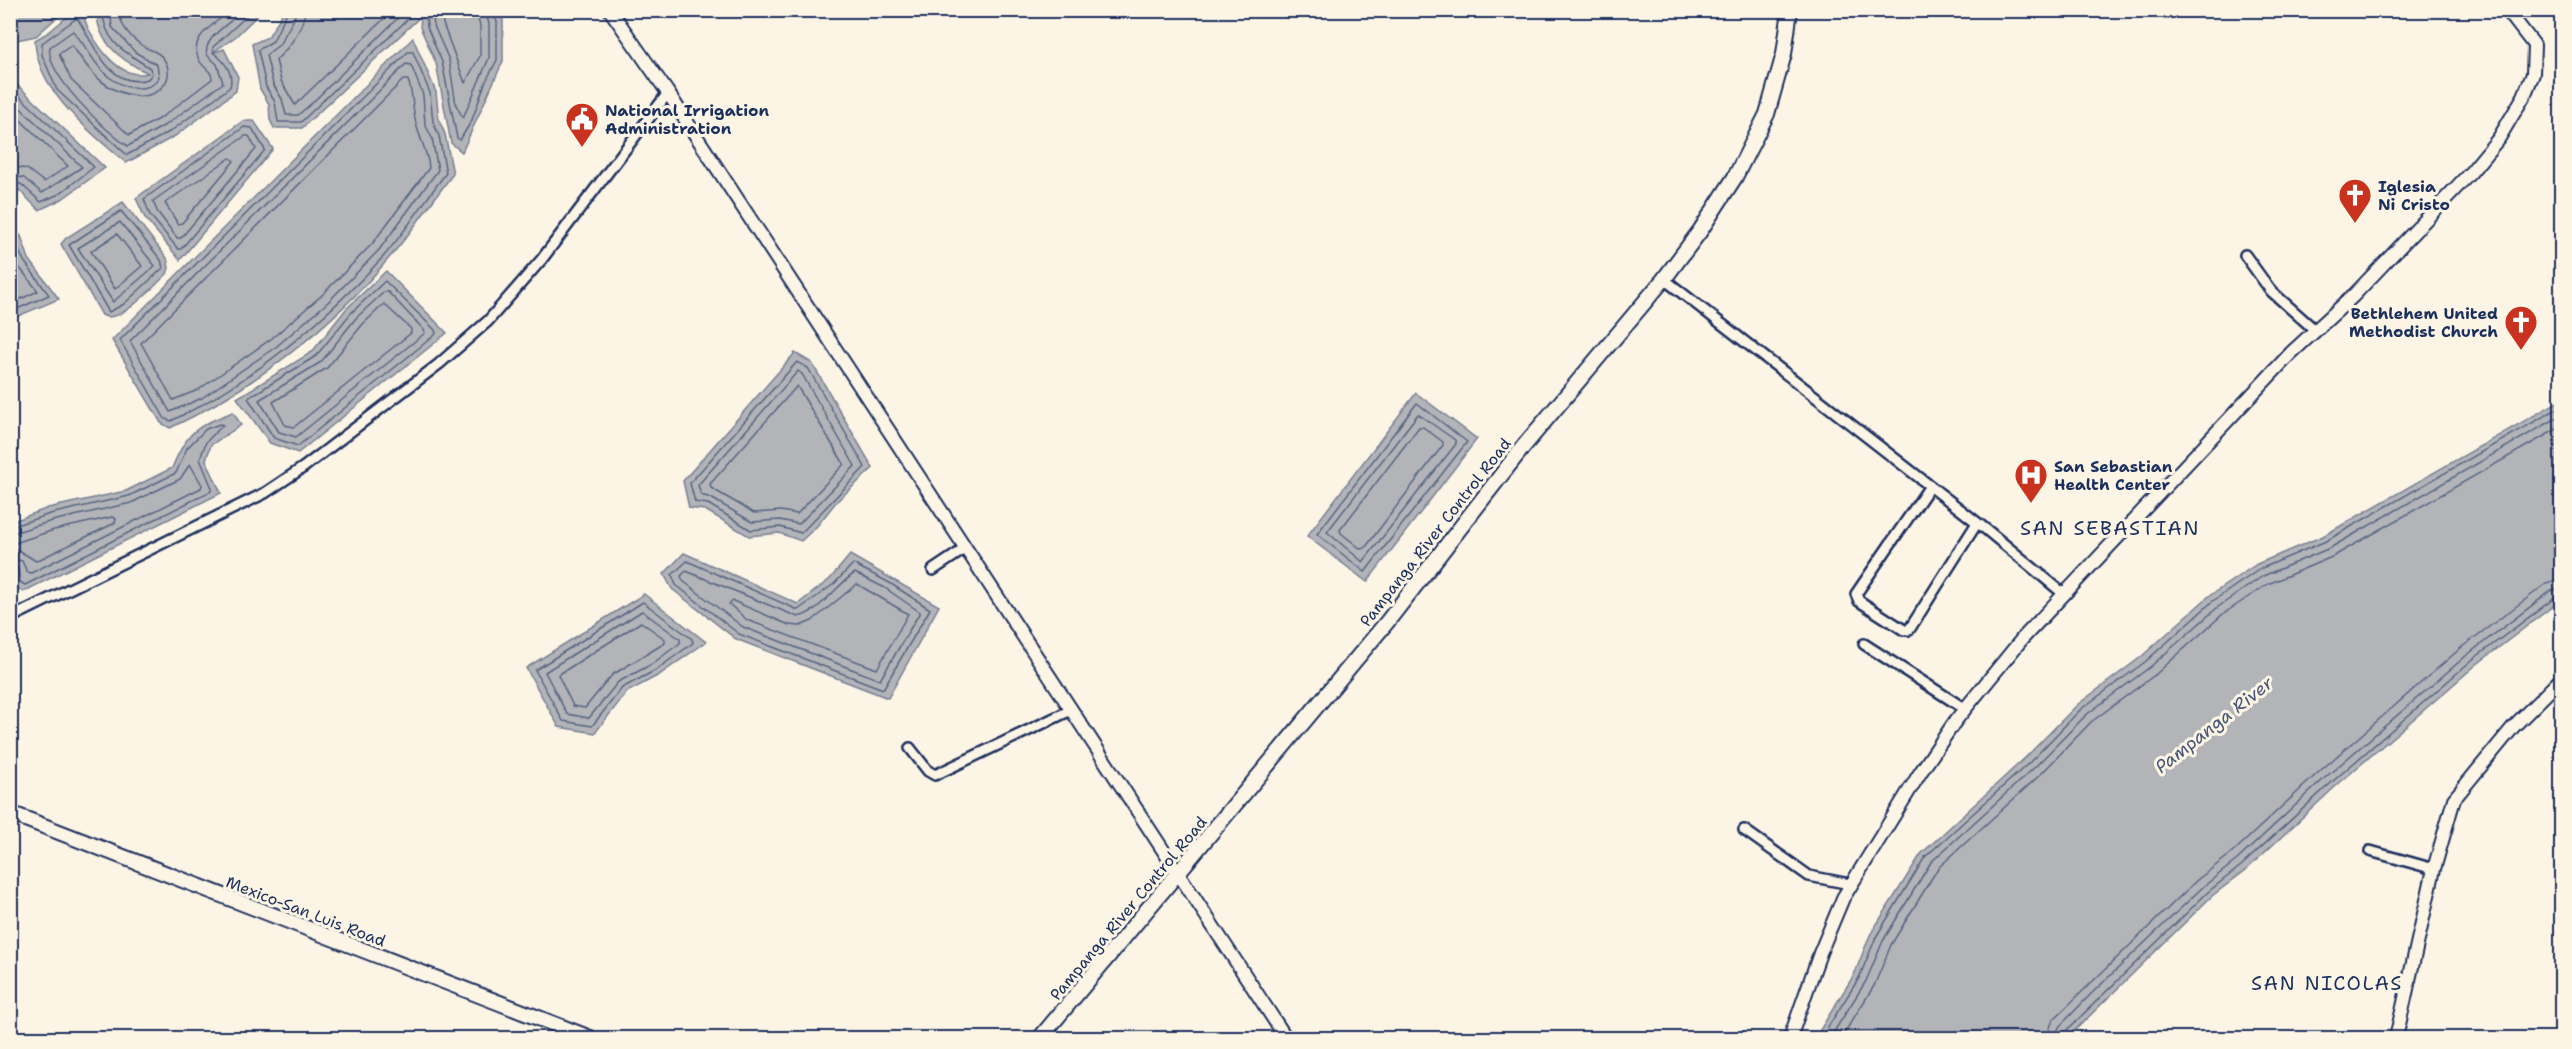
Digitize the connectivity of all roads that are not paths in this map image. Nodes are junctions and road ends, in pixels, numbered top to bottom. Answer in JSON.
{"nodes":[{"id":1,"x":610,"y":10,"type":"edge"},
{"id":2,"x":1790,"y":10,"type":"edge"},
{"id":3,"x":2507,"y":10,"type":"edge"},
{"id":4,"x":668,"y":93,"type":"junction"},
{"id":5,"x":2245,"y":255,"type":"dead end"},
{"id":6,"x":1664,"y":279,"type":"junction"},
{"id":7,"x":2316,"y":331,"type":"junction"},
{"id":8,"x":1930,"y":486,"type":"junction"},
{"id":9,"x":1977,"y":523,"type":"junction"},
{"id":10,"x":966,"y":548,"type":"junction"},
{"id":11,"x":933,"y":570,"type":"dead end"},
{"id":12,"x":2064,"y":594,"type":"junction"},
{"id":13,"x":10,"y":618,"type":"edge"},
{"id":14,"x":1864,"y":644,"type":"dead end"},
{"id":15,"x":2562,"y":678,"type":"edge"},
{"id":16,"x":1071,"y":710,"type":"junction"},
{"id":17,"x":1965,"y":710,"type":"junction"},
{"id":18,"x":910,"y":748,"type":"dead end"},
{"id":19,"x":10,"y":813,"type":"edge"},
{"id":20,"x":1744,"y":830,"type":"dead end"},
{"id":21,"x":2370,"y":851,"type":"dead end"},
{"id":22,"x":2434,"y":869,"type":"junction"},
{"id":23,"x":1179,"y":870,"type":"junction"},
{"id":24,"x":1850,"y":884,"type":"junction"},
{"id":25,"x":590,"y":1038,"type":"edge"},
{"id":26,"x":1040,"y":1038,"type":"edge"},
{"id":27,"x":1286,"y":1038,"type":"edge"},
{"id":28,"x":1790,"y":1038,"type":"edge"},
{"id":29,"x":2396,"y":1038,"type":"edge"}],
"edges":[{"from":1,"to":4,"type":"street"},
{"from":2,"to":6,"type":"main road","name":"Pampanga River Control Road"},
{"from":3,"to":7,"type":"street"},
{"from":4,"to":10,"type":"street"},
{"from":4,"to":13,"type":"street"},
{"from":5,"to":7,"type":"street"},
{"from":6,"to":8,"type":"street"},
{"from":6,"to":23,"type":"main road","name":"Pampanga River Control Road"},
{"from":7,"to":12,"type":"street"},
{"from":8,"to":9,"type":"street"},
{"from":8,"to":9,"type":"street"},
{"from":9,"to":12,"type":"street"},
{"from":10,"to":11,"type":"street"},
{"from":10,"to":16,"type":"street"},
{"from":12,"to":17,"type":"street"},
{"from":14,"to":17,"type":"street"},
{"from":15,"to":22,"type":"street"},
{"from":16,"to":18,"type":"street"},
{"from":16,"to":23,"type":"street"},
{"from":17,"to":24,"type":"street"},
{"from":19,"to":25,"type":"main road","name":"Mexico-San Luis Road"},
{"from":20,"to":24,"type":"street"},
{"from":21,"to":22,"type":"street"},
{"from":22,"to":29,"type":"street"},
{"from":23,"to":26,"type":"main road","name":"Pampanga River Control Road"},
{"from":23,"to":27,"type":"street"},
{"from":24,"to":28,"type":"street"}]}
